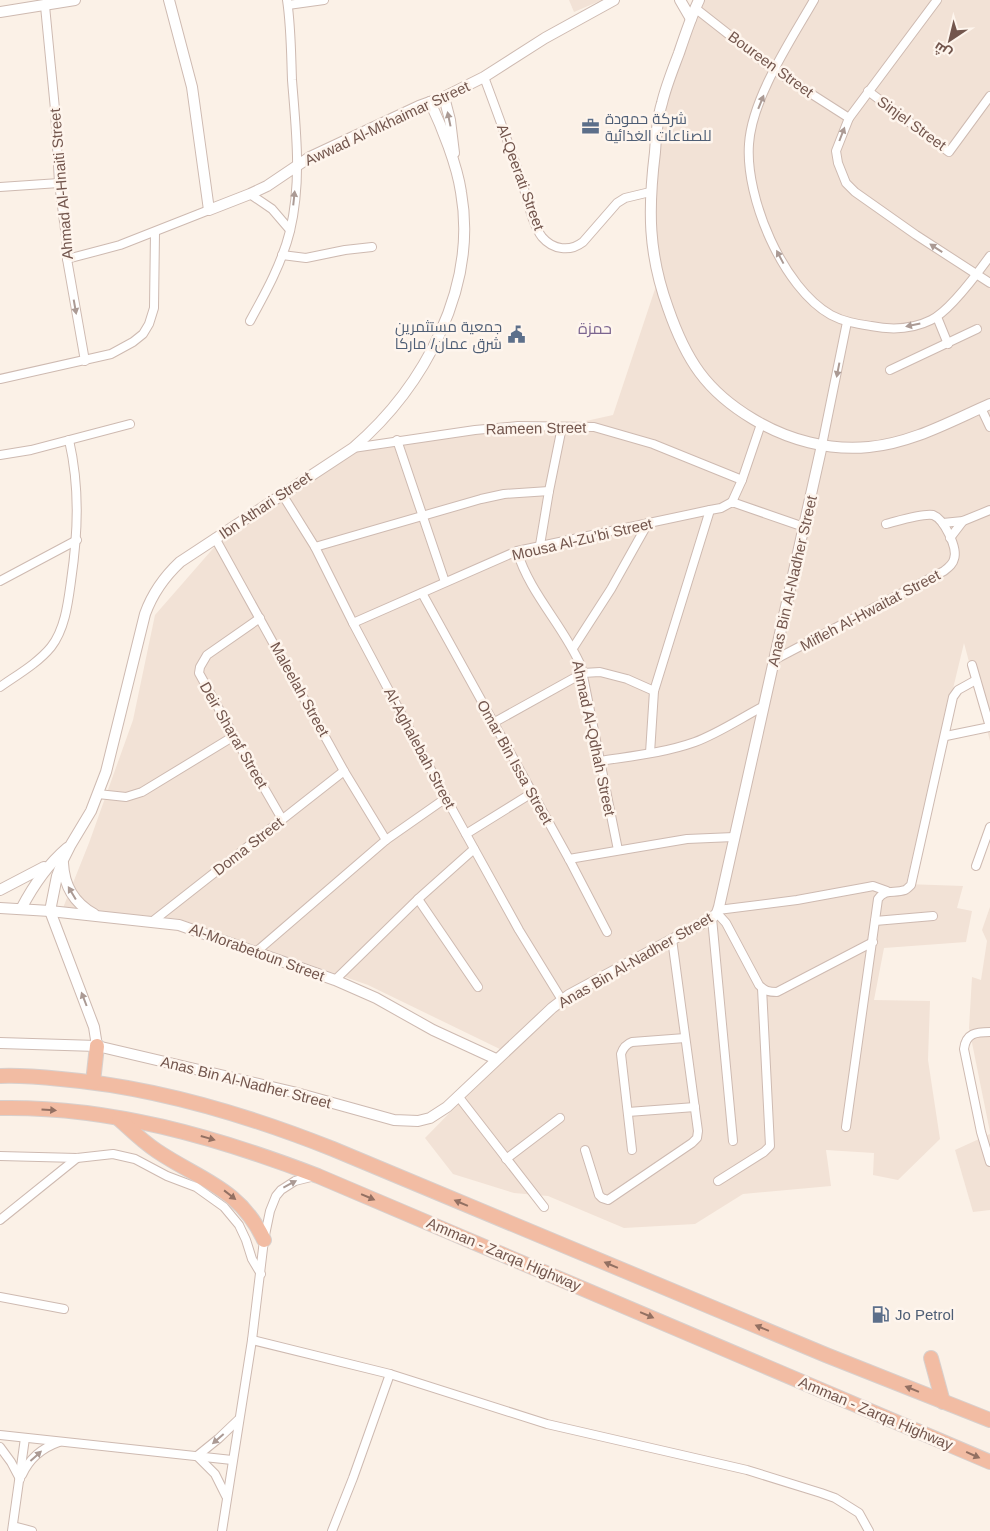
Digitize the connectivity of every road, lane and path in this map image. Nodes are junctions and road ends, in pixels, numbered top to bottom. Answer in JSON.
{"nodes":[{"id":1,"x":75,"y":0,"type":"edge"},
{"id":2,"x":169,"y":0,"type":"edge"},
{"id":3,"x":324,"y":0,"type":"edge"},
{"id":4,"x":614,"y":0,"type":"edge"},
{"id":5,"x":680,"y":0,"type":"edge"},
{"id":6,"x":814,"y":0,"type":"edge"},
{"id":7,"x":937,"y":0,"type":"edge"},
{"id":8,"x":287,"y":2,"type":"edge"},
{"id":9,"x":38,"y":4,"type":"edge"},
{"id":10,"x":697,"y":4,"type":"edge"},
{"id":11,"x":0,"y":12,"type":"edge"},
{"id":12,"x":690,"y":19,"type":"junction"},
{"id":13,"x":774,"y":70,"type":"junction"},
{"id":14,"x":484,"y":77,"type":"junction"},
{"id":15,"x":868,"y":91,"type":"junction"},
{"id":16,"x":990,"y":96,"type":"edge"},
{"id":17,"x":444,"y":97,"type":"junction"},
{"id":18,"x":430,"y":102,"type":"junction"},
{"id":19,"x":848,"y":118,"type":"junction"},
{"id":20,"x":298,"y":165,"type":"junction"},
{"id":21,"x":457,"y":176,"type":"junction"},
{"id":22,"x":59,"y":183,"type":"junction"},
{"id":23,"x":0,"y":187,"type":"edge"},
{"id":24,"x":650,"y":192,"type":"junction"},
{"id":25,"x":250,"y":194,"type":"junction"},
{"id":26,"x":209,"y":210,"type":"junction"},
{"id":27,"x":290,"y":230,"type":"junction"},
{"id":28,"x":155,"y":232,"type":"junction"},
{"id":29,"x":372,"y":247,"type":"dead end"},
{"id":30,"x":282,"y":255,"type":"junction"},
{"id":31,"x":990,"y":256,"type":"edge"},
{"id":32,"x":67,"y":259,"type":"junction"},
{"id":33,"x":977,"y":274,"type":"junction"},
{"id":34,"x":990,"y":283,"type":"edge"},
{"id":35,"x":937,"y":317,"type":"junction"},
{"id":36,"x":250,"y":321,"type":"dead end"},
{"id":37,"x":847,"y":322,"type":"junction"},
{"id":38,"x":977,"y":330,"type":"dead end"},
{"id":39,"x":948,"y":344,"type":"junction"},
{"id":40,"x":85,"y":361,"type":"junction"},
{"id":41,"x":890,"y":370,"type":"dead end"},
{"id":42,"x":0,"y":379,"type":"edge"},
{"id":43,"x":986,"y":406,"type":"edge"},
{"id":44,"x":130,"y":424,"type":"dead end"},
{"id":45,"x":761,"y":424,"type":"junction"},
{"id":46,"x":562,"y":427,"type":"junction"},
{"id":47,"x":990,"y":427,"type":"edge"},
{"id":48,"x":69,"y":440,"type":"junction"},
{"id":49,"x":397,"y":440,"type":"junction"},
{"id":50,"x":822,"y":445,"type":"junction"},
{"id":51,"x":353,"y":448,"type":"junction"},
{"id":52,"x":0,"y":455,"type":"edge"},
{"id":53,"x":742,"y":480,"type":"junction"},
{"id":54,"x":549,"y":491,"type":"junction"},
{"id":55,"x":282,"y":494,"type":"junction"},
{"id":56,"x":732,"y":502,"type":"junction"},
{"id":57,"x":710,"y":510,"type":"junction"},
{"id":58,"x":990,"y":510,"type":"edge"},
{"id":59,"x":423,"y":516,"type":"junction"},
{"id":60,"x":963,"y":521,"type":"junction"},
{"id":61,"x":648,"y":523,"type":"junction"},
{"id":62,"x":943,"y":523,"type":"junction"},
{"id":63,"x":886,"y":524,"type":"dead end"},
{"id":64,"x":804,"y":527,"type":"junction"},
{"id":65,"x":215,"y":538,"type":"junction"},
{"id":66,"x":950,"y":538,"type":"junction"},
{"id":67,"x":77,"y":540,"type":"junction"},
{"id":68,"x":540,"y":545,"type":"junction"},
{"id":69,"x":315,"y":547,"type":"junction"},
{"id":70,"x":517,"y":551,"type":"junction"},
{"id":71,"x":0,"y":581,"type":"edge"},
{"id":72,"x":445,"y":582,"type":"junction"},
{"id":73,"x":422,"y":593,"type":"junction"},
{"id":74,"x":260,"y":618,"type":"junction"},
{"id":75,"x":353,"y":623,"type":"junction"},
{"id":76,"x":573,"y":648,"type":"junction"},
{"id":77,"x":774,"y":660,"type":"junction"},
{"id":78,"x":972,"y":665,"type":"dead end"},
{"id":79,"x":583,"y":673,"type":"junction"},
{"id":80,"x":976,"y":680,"type":"junction"},
{"id":81,"x":0,"y":687,"type":"edge"},
{"id":82,"x":654,"y":690,"type":"junction"},
{"id":83,"x":764,"y":706,"type":"junction"},
{"id":84,"x":493,"y":722,"type":"junction"},
{"id":85,"x":234,"y":736,"type":"junction"},
{"id":86,"x":946,"y":736,"type":"junction"},
{"id":87,"x":650,"y":753,"type":"junction"},
{"id":88,"x":600,"y":761,"type":"junction"},
{"id":89,"x":344,"y":771,"type":"junction"},
{"id":90,"x":532,"y":793,"type":"junction"},
{"id":91,"x":98,"y":794,"type":"junction"},
{"id":92,"x":446,"y":798,"type":"junction"},
{"id":93,"x":282,"y":819,"type":"junction"},
{"id":94,"x":990,"y":827,"type":"edge"},
{"id":95,"x":466,"y":834,"type":"junction"},
{"id":96,"x":734,"y":837,"type":"junction"},
{"id":97,"x":386,"y":840,"type":"junction"},
{"id":98,"x":70,"y":846,"type":"junction"},
{"id":99,"x":474,"y":849,"type":"junction"},
{"id":100,"x":618,"y":850,"type":"junction"},
{"id":101,"x":569,"y":859,"type":"junction"},
{"id":102,"x":63,"y":860,"type":"junction"},
{"id":103,"x":51,"y":863,"type":"junction"},
{"id":104,"x":976,"y":866,"type":"dead end"},
{"id":105,"x":0,"y":890,"type":"edge"},
{"id":106,"x":887,"y":891,"type":"junction"},
{"id":107,"x":418,"y":899,"type":"junction"},
{"id":108,"x":0,"y":908,"type":"edge"},
{"id":109,"x":21,"y":909,"type":"junction"},
{"id":110,"x":50,"y":911,"type":"junction"},
{"id":111,"x":716,"y":914,"type":"junction"},
{"id":112,"x":97,"y":916,"type":"junction"},
{"id":113,"x":933,"y":916,"type":"dead end"},
{"id":114,"x":153,"y":921,"type":"junction"},
{"id":115,"x":875,"y":921,"type":"junction"},
{"id":116,"x":607,"y":932,"type":"dead end"},
{"id":117,"x":672,"y":939,"type":"junction"},
{"id":118,"x":873,"y":942,"type":"junction"},
{"id":119,"x":256,"y":952,"type":"junction"},
{"id":120,"x":335,"y":980,"type":"junction"},
{"id":121,"x":478,"y":987,"type":"dead end"},
{"id":122,"x":762,"y":988,"type":"junction"},
{"id":123,"x":562,"y":1000,"type":"junction"},
{"id":124,"x":990,"y":1032,"type":"edge"},
{"id":125,"x":685,"y":1038,"type":"junction"},
{"id":126,"x":0,"y":1044,"type":"edge"},
{"id":127,"x":97,"y":1046,"type":"junction"},
{"id":128,"x":496,"y":1059,"type":"junction"},
{"id":129,"x":0,"y":1076,"type":"edge"},
{"id":130,"x":93,"y":1082,"type":"junction"},
{"id":131,"x":458,"y":1096,"type":"junction"},
{"id":132,"x":695,"y":1107,"type":"junction"},
{"id":133,"x":0,"y":1108,"type":"edge"},
{"id":134,"x":628,"y":1112,"type":"junction"},
{"id":135,"x":560,"y":1118,"type":"dead end"},
{"id":136,"x":118,"y":1119,"type":"junction"},
{"id":137,"x":846,"y":1127,"type":"dead end"},
{"id":138,"x":733,"y":1141,"type":"dead end"},
{"id":139,"x":584,"y":1150,"type":"dead end"},
{"id":140,"x":632,"y":1150,"type":"dead end"},
{"id":141,"x":0,"y":1156,"type":"edge"},
{"id":142,"x":77,"y":1158,"type":"junction"},
{"id":143,"x":506,"y":1159,"type":"junction"},
{"id":144,"x":990,"y":1162,"type":"edge"},
{"id":145,"x":318,"y":1176,"type":"junction"},
{"id":146,"x":718,"y":1181,"type":"dead end"},
{"id":147,"x":544,"y":1207,"type":"dead end"},
{"id":148,"x":0,"y":1220,"type":"edge"},
{"id":149,"x":264,"y":1240,"type":"junction"},
{"id":150,"x":261,"y":1274,"type":"junction"},
{"id":151,"x":0,"y":1297,"type":"edge"},
{"id":152,"x":64,"y":1309,"type":"dead end"},
{"id":153,"x":252,"y":1340,"type":"junction"},
{"id":154,"x":931,"y":1358,"type":"dead end"},
{"id":155,"x":390,"y":1374,"type":"junction"},
{"id":156,"x":943,"y":1402,"type":"junction"},
{"id":157,"x":989,"y":1419,"type":"edge"},
{"id":158,"x":238,"y":1420,"type":"junction"},
{"id":159,"x":0,"y":1435,"type":"edge"},
{"id":160,"x":25,"y":1438,"type":"junction"},
{"id":161,"x":61,"y":1442,"type":"junction"},
{"id":162,"x":0,"y":1447,"type":"edge"},
{"id":163,"x":197,"y":1456,"type":"junction"},
{"id":164,"x":232,"y":1460,"type":"junction"},
{"id":165,"x":990,"y":1462,"type":"edge"},
{"id":166,"x":20,"y":1479,"type":"junction"},
{"id":167,"x":226,"y":1497,"type":"junction"},
{"id":168,"x":12,"y":1529,"type":"edge"},
{"id":169,"x":32,"y":1531,"type":"edge"},
{"id":170,"x":222,"y":1531,"type":"edge"},
{"id":171,"x":332,"y":1531,"type":"edge"},
{"id":172,"x":869,"y":1531,"type":"edge"}],
"edges":[{"from":1,"to":9,"type":"street"},
{"from":2,"to":26,"type":"street"},
{"from":3,"to":8,"type":"street"},
{"from":4,"to":14,"type":"street","name":"Awwad Al-Mkhaimar Street"},
{"from":5,"to":12,"type":"street"},
{"from":6,"to":13,"type":"street"},
{"from":7,"to":15,"type":"street"},
{"from":8,"to":20,"type":"street"},
{"from":9,"to":11,"type":"street"},
{"from":9,"to":22,"type":"street","name":"Ahmad Al-Hnaiti Street"},
{"from":10,"to":12,"type":"street"},
{"from":10,"to":13,"type":"street","name":"Boureen Street"},
{"from":12,"to":24,"type":"street"},
{"from":13,"to":19,"type":"street","name":"Boureen Street"},
{"from":37,"to":13,"type":"street","one_way":true},
{"from":14,"to":17,"type":"street","name":"Awwad Al-Mkhaimar Street"},
{"from":14,"to":24,"type":"street","name":"Al-Qeerati Street"},
{"from":15,"to":16,"type":"street","name":"Sinjel Street"},
{"from":15,"to":19,"type":"street"},
{"from":17,"to":18,"type":"street","name":"Awwad Al-Mkhaimar Street"},
{"from":21,"to":17,"type":"street","name":"Ibn Athari Street","one_way":true},
{"from":18,"to":20,"type":"street","name":"Awwad Al-Mkhaimar Street"},
{"from":18,"to":21,"type":"street","name":"Ibn Athari Street"},
{"from":33,"to":19,"type":"street","one_way":true},
{"from":20,"to":25,"type":"street","name":"Awwad Al-Mkhaimar Street"},
{"from":27,"to":20,"type":"street","one_way":true},
{"from":21,"to":51,"type":"street","name":"Ibn Athari Street"},
{"from":22,"to":23,"type":"street"},
{"from":22,"to":32,"type":"street","name":"Ahmad Al-Hnaiti Street"},
{"from":24,"to":45,"type":"street"},
{"from":25,"to":26,"type":"street","name":"Awwad Al-Mkhaimar Street"},
{"from":25,"to":27,"type":"street"},
{"from":26,"to":28,"type":"street","name":"Awwad Al-Mkhaimar Street"},
{"from":27,"to":30,"type":"street"},
{"from":28,"to":32,"type":"street","name":"Awwad Al-Mkhaimar Street"},
{"from":28,"to":40,"type":"street"},
{"from":29,"to":30,"type":"street"},
{"from":30,"to":36,"type":"street"},
{"from":31,"to":33,"type":"street"},
{"from":32,"to":40,"type":"street","name":"Ahmad Al-Hnaiti Street","one_way":true},
{"from":33,"to":34,"type":"street"},
{"from":33,"to":35,"type":"street"},
{"from":35,"to":37,"type":"street","one_way":true},
{"from":35,"to":39,"type":"street"},
{"from":37,"to":50,"type":"street","name":"Anas Bin Al-Nadher Street","one_way":true},
{"from":38,"to":39,"type":"street"},
{"from":39,"to":41,"type":"street"},
{"from":40,"to":42,"type":"street"},
{"from":43,"to":47,"type":"street"},
{"from":43,"to":50,"type":"street"},
{"from":44,"to":48,"type":"street"},
{"from":45,"to":50,"type":"street"},
{"from":45,"to":53,"type":"street"},
{"from":46,"to":49,"type":"street","name":"Rameen Street"},
{"from":46,"to":53,"type":"street","name":"Rameen Street"},
{"from":46,"to":54,"type":"street"},
{"from":48,"to":52,"type":"street"},
{"from":48,"to":67,"type":"street"},
{"from":49,"to":51,"type":"street","name":"Rameen Street"},
{"from":49,"to":59,"type":"street"},
{"from":50,"to":64,"type":"street","name":"Anas Bin Al-Nadher Street"},
{"from":51,"to":55,"type":"street","name":"Ibn Athari Street"},
{"from":53,"to":56,"type":"street"},
{"from":54,"to":59,"type":"street"},
{"from":54,"to":68,"type":"street"},
{"from":55,"to":65,"type":"street","name":"Ibn Athari Street"},
{"from":55,"to":69,"type":"street","name":"Al-Aghalebah Street"},
{"from":56,"to":57,"type":"street","name":"Mousa Al-Zu’bi Street"},
{"from":56,"to":64,"type":"street"},
{"from":57,"to":61,"type":"street","name":"Mousa Al-Zu’bi Street"},
{"from":57,"to":82,"type":"street"},
{"from":58,"to":60,"type":"street"},
{"from":59,"to":69,"type":"street"},
{"from":59,"to":72,"type":"street"},
{"from":60,"to":62,"type":"street"},
{"from":60,"to":66,"type":"street"},
{"from":61,"to":68,"type":"street","name":"Mousa Al-Zu’bi Street"},
{"from":61,"to":76,"type":"street"},
{"from":62,"to":63,"type":"street"},
{"from":62,"to":66,"type":"street","name":"Mifleh Al-Hwaitat Street"},
{"from":64,"to":77,"type":"street","name":"Anas Bin Al-Nadher Street"},
{"from":65,"to":74,"type":"street","name":"Maleelah Street"},
{"from":65,"to":91,"type":"street","name":"Ibn Athari Street"},
{"from":66,"to":77,"type":"street","name":"Mifleh Al-Hwaitat Street"},
{"from":67,"to":71,"type":"street"},
{"from":67,"to":81,"type":"street"},
{"from":68,"to":70,"type":"street","name":"Mousa Al-Zu’bi Street"},
{"from":69,"to":75,"type":"street","name":"Al-Aghalebah Street"},
{"from":70,"to":72,"type":"street","name":"Mousa Al-Zu’bi Street"},
{"from":70,"to":76,"type":"street","name":"Ahmad Al-Qdhah Street"},
{"from":72,"to":73,"type":"street","name":"Mousa Al-Zu’bi Street"},
{"from":73,"to":75,"type":"street","name":"Mousa Al-Zu’bi Street"},
{"from":73,"to":84,"type":"street","name":"Omar Bin Issa Street"},
{"from":74,"to":85,"type":"street","name":"Deir Sharaf Street"},
{"from":74,"to":89,"type":"street","name":"Maleelah Street"},
{"from":75,"to":92,"type":"street","name":"Al-Aghalebah Street"},
{"from":76,"to":79,"type":"street","name":"Ahmad Al-Qdhah Street"},
{"from":77,"to":83,"type":"street","name":"Anas Bin Al-Nadher Street"},
{"from":78,"to":80,"type":"street"},
{"from":79,"to":82,"type":"street"},
{"from":79,"to":84,"type":"street"},
{"from":79,"to":88,"type":"street","name":"Ahmad Al-Qdhah Street"},
{"from":80,"to":86,"type":"street"},
{"from":80,"to":86,"type":"street"},
{"from":82,"to":87,"type":"street"},
{"from":83,"to":87,"type":"street"},
{"from":83,"to":96,"type":"street","name":"Anas Bin Al-Nadher Street"},
{"from":84,"to":90,"type":"street","name":"Omar Bin Issa Street"},
{"from":85,"to":91,"type":"street"},
{"from":85,"to":93,"type":"street","name":"Deir Sharaf Street"},
{"from":86,"to":106,"type":"street"},
{"from":87,"to":88,"type":"street"},
{"from":88,"to":100,"type":"street","name":"Ahmad Al-Qdhah Street"},
{"from":89,"to":93,"type":"street","name":"Doma Street"},
{"from":89,"to":97,"type":"street","name":"Maleelah Street"},
{"from":90,"to":95,"type":"street"},
{"from":90,"to":101,"type":"street","name":"Omar Bin Issa Street"},
{"from":91,"to":98,"type":"street","name":"Ibn Athari Street"},
{"from":92,"to":95,"type":"street","name":"Al-Aghalebah Street"},
{"from":92,"to":97,"type":"street"},
{"from":93,"to":114,"type":"street","name":"Doma Street"},
{"from":94,"to":104,"type":"street"},
{"from":95,"to":99,"type":"street","name":"Al-Aghalebah Street"},
{"from":96,"to":100,"type":"street"},
{"from":96,"to":111,"type":"street","name":"Anas Bin Al-Nadher Street"},
{"from":97,"to":119,"type":"street"},
{"from":98,"to":102,"type":"street","name":"Ibn Athari Street"},
{"from":98,"to":103,"type":"street","name":"Ibn Athari Street"},
{"from":99,"to":107,"type":"street"},
{"from":99,"to":123,"type":"street","name":"Al-Aghalebah Street"},
{"from":100,"to":101,"type":"street"},
{"from":101,"to":116,"type":"street","name":"Omar Bin Issa Street"},
{"from":102,"to":110,"type":"street","name":"Ibn Athari Street"},
{"from":112,"to":102,"type":"street","one_way":true},
{"from":103,"to":105,"type":"street"},
{"from":103,"to":109,"type":"street","name":"Ibn Athari Street"},
{"from":106,"to":111,"type":"street"},
{"from":106,"to":115,"type":"street"},
{"from":107,"to":120,"type":"street"},
{"from":107,"to":121,"type":"street"},
{"from":108,"to":109,"type":"street","name":"Al-Morabetoun Street"},
{"from":109,"to":110,"type":"street","name":"Al-Morabetoun Street"},
{"from":110,"to":112,"type":"street","name":"Al-Morabetoun Street"},
{"from":127,"to":110,"type":"street","one_way":true},
{"from":111,"to":117,"type":"street","name":"Anas Bin Al-Nadher Street"},
{"from":111,"to":122,"type":"street"},
{"from":111,"to":138,"type":"street"},
{"from":112,"to":114,"type":"street","name":"Al-Morabetoun Street"},
{"from":113,"to":115,"type":"street"},
{"from":114,"to":119,"type":"street","name":"Al-Morabetoun Street"},
{"from":115,"to":118,"type":"street"},
{"from":117,"to":123,"type":"street","name":"Anas Bin Al-Nadher Street"},
{"from":117,"to":125,"type":"street"},
{"from":118,"to":122,"type":"street"},
{"from":118,"to":137,"type":"street"},
{"from":119,"to":120,"type":"street","name":"Al-Morabetoun Street"},
{"from":120,"to":128,"type":"street","name":"Al-Morabetoun Street"},
{"from":122,"to":146,"type":"street"},
{"from":123,"to":128,"type":"street","name":"Anas Bin Al-Nadher Street"},
{"from":124,"to":144,"type":"street"},
{"from":125,"to":132,"type":"street"},
{"from":125,"to":134,"type":"street"},
{"from":126,"to":127,"type":"street","name":"Anas Bin Al-Nadher Street"},
{"from":127,"to":130,"type":"highway"},
{"from":127,"to":131,"type":"street","name":"Anas Bin Al-Nadher Street"},
{"from":128,"to":131,"type":"street","name":"Anas Bin Al-Nadher Street"},
{"from":129,"to":130,"type":"highway","name":"Amman - Zarqa Highway"},
{"from":156,"to":130,"type":"highway","name":"Amman - Zarqa Highway","one_way":true},
{"from":131,"to":143,"type":"street"},
{"from":132,"to":134,"type":"street"},
{"from":132,"to":139,"type":"street"},
{"from":133,"to":136,"type":"highway","name":"Amman - Zarqa Highway","one_way":true},
{"from":134,"to":140,"type":"street"},
{"from":135,"to":143,"type":"street"},
{"from":136,"to":145,"type":"highway","name":"Amman - Zarqa Highway","one_way":true},
{"from":136,"to":149,"type":"highway","one_way":true},
{"from":141,"to":142,"type":"street"},
{"from":142,"to":148,"type":"street"},
{"from":142,"to":150,"type":"street"},
{"from":143,"to":147,"type":"street"},
{"from":149,"to":145,"type":"street","one_way":true},
{"from":145,"to":165,"type":"highway","name":"Amman - Zarqa Highway","one_way":true},
{"from":149,"to":150,"type":"street"},
{"from":150,"to":153,"type":"street"},
{"from":151,"to":152,"type":"street"},
{"from":153,"to":155,"type":"street"},
{"from":153,"to":158,"type":"street"},
{"from":154,"to":156,"type":"highway"},
{"from":155,"to":171,"type":"street"},
{"from":155,"to":172,"type":"street"},
{"from":156,"to":157,"type":"highway","name":"Amman - Zarqa Highway"},
{"from":158,"to":163,"type":"street","one_way":true},
{"from":158,"to":164,"type":"street"},
{"from":159,"to":160,"type":"street"},
{"from":160,"to":161,"type":"street"},
{"from":160,"to":166,"type":"street"},
{"from":161,"to":163,"type":"street"},
{"from":166,"to":161,"type":"street","one_way":true},
{"from":162,"to":166,"type":"street"},
{"from":163,"to":164,"type":"street"},
{"from":163,"to":167,"type":"street"},
{"from":164,"to":167,"type":"street"},
{"from":166,"to":168,"type":"street"},
{"from":167,"to":170,"type":"street"},
{"from":168,"to":169,"type":"street"}]}
